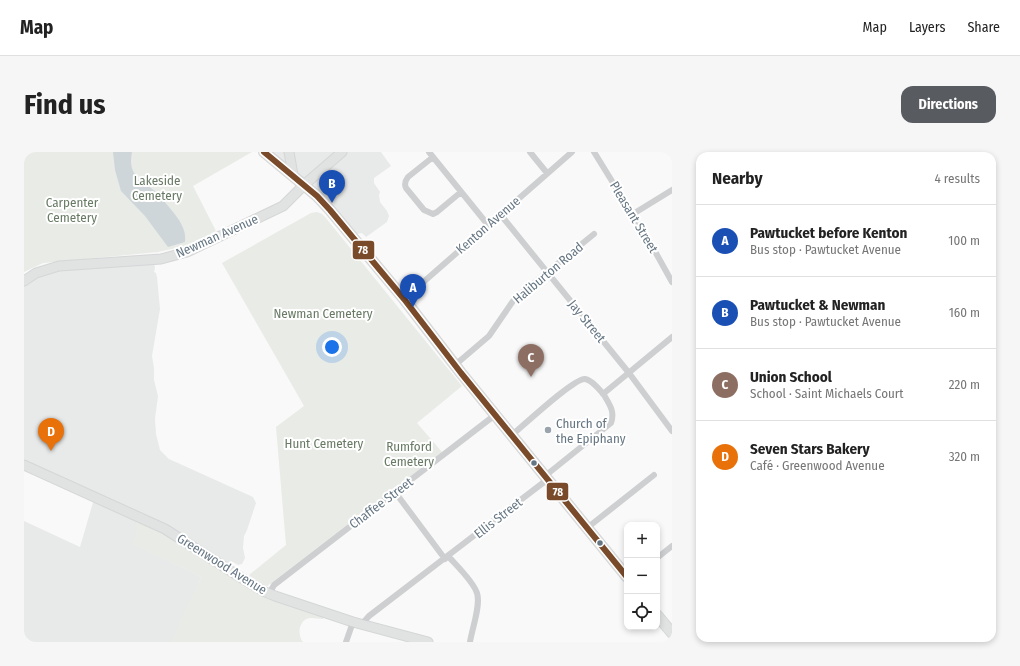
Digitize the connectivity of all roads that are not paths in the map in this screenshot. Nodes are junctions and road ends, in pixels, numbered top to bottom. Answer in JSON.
{"nodes":[{"id":1,"x":264,"y":152,"type":"edge"},
{"id":2,"x":289,"y":152,"type":"edge"},
{"id":3,"x":342,"y":152,"type":"edge"},
{"id":4,"x":530,"y":152,"type":"edge"},
{"id":5,"x":572,"y":152,"type":"edge"},
{"id":6,"x":594,"y":152,"type":"edge"},
{"id":7,"x":431,"y":154,"type":"edge"},
{"id":8,"x":547,"y":173,"type":"junction"},
{"id":9,"x":293,"y":175,"type":"junction"},
{"id":10,"x":304,"y":185,"type":"junction"},
{"id":11,"x":672,"y":190,"type":"edge"},
{"id":12,"x":461,"y":192,"type":"junction"},
{"id":13,"x":500,"y":214,"type":"junction"},
{"id":14,"x":633,"y":214,"type":"junction"},
{"id":15,"x":488,"y":225,"type":"junction"},
{"id":16,"x":594,"y":234,"type":"dead end"},
{"id":17,"x":547,"y":272,"type":"junction"},
{"id":18,"x":24,"y":281,"type":"edge"},
{"id":19,"x":672,"y":282,"type":"edge"},
{"id":20,"x":404,"y":299,"type":"junction"},
{"id":21,"x":672,"y":337,"type":"edge"},
{"id":22,"x":455,"y":365,"type":"junction"},
{"id":23,"x":629,"y":373,"type":"junction"},
{"id":24,"x":603,"y":394,"type":"junction"},
{"id":25,"x":495,"y":415,"type":"junction"},
{"id":26,"x":672,"y":431,"type":"edge"},
{"id":27,"x":512,"y":435,"type":"junction"},
{"id":28,"x":24,"y":465,"type":"edge"},
{"id":29,"x":654,"y":475,"type":"dead end"},
{"id":30,"x":547,"y":477,"type":"junction"},
{"id":31,"x":395,"y":492,"type":"junction"},
{"id":32,"x":587,"y":528,"type":"junction"},
{"id":33,"x":672,"y":546,"type":"edge"},
{"id":34,"x":660,"y":556,"type":"edge"},
{"id":35,"x":447,"y":557,"type":"junction"},
{"id":36,"x":624,"y":573,"type":"edge"},
{"id":37,"x":269,"y":594,"type":"junction"},
{"id":38,"x":660,"y":619,"type":"edge"},
{"id":39,"x":358,"y":623,"type":"junction"},
{"id":40,"x":672,"y":633,"type":"edge"},
{"id":41,"x":423,"y":641,"type":"edge"},
{"id":42,"x":346,"y":642,"type":"edge"},
{"id":43,"x":470,"y":642,"type":"edge"}],
"edges":[{"from":1,"to":9,"type":"main road"},
{"from":2,"to":9,"type":"street"},
{"from":3,"to":10,"type":"street","name":"Newman Avenue"},
{"from":4,"to":8,"type":"street"},
{"from":5,"to":8,"type":"street","name":"Kenton Avenue"},
{"from":6,"to":14,"type":"street","name":"Pleasant Street"},
{"from":7,"to":12,"type":"street"},
{"from":7,"to":12,"type":"street"},
{"from":8,"to":13,"type":"street","name":"Kenton Avenue"},
{"from":9,"to":10,"type":"main road"},
{"from":10,"to":18,"type":"street","name":"Newman Avenue"},
{"from":10,"to":20,"type":"main road"},
{"from":11,"to":14,"type":"street"},
{"from":12,"to":15,"type":"street"},
{"from":13,"to":15,"type":"street","name":"Kenton Avenue"},
{"from":13,"to":17,"type":"street","name":"Jay Street"},
{"from":14,"to":19,"type":"street","name":"Pleasant Street"},
{"from":15,"to":20,"type":"street","name":"Kenton Avenue"},
{"from":16,"to":17,"type":"street","name":"Haliburton Road"},
{"from":17,"to":22,"type":"street","name":"Haliburton Road"},
{"from":17,"to":23,"type":"street","name":"Jay Street"},
{"from":20,"to":22,"type":"main road"},
{"from":21,"to":23,"type":"street"},
{"from":22,"to":25,"type":"main road"},
{"from":23,"to":24,"type":"street"},
{"from":23,"to":26,"type":"street","name":"Jay Street"},
{"from":24,"to":27,"type":"street","name":"Ellis Street"},
{"from":24,"to":30,"type":"street","name":"Ellis Street"},
{"from":25,"to":27,"type":"main road"},
{"from":25,"to":31,"type":"street","name":"Chaffee Street"},
{"from":27,"to":30,"type":"main road"},
{"from":28,"to":37,"type":"street","name":"Greenwood Avenue"},
{"from":29,"to":32,"type":"street"},
{"from":30,"to":32,"type":"main road"},
{"from":30,"to":35,"type":"street","name":"Ellis Street"},
{"from":31,"to":35,"type":"street"},
{"from":31,"to":37,"type":"street","name":"Chaffee Street"},
{"from":32,"to":36,"type":"main road"},
{"from":33,"to":34,"type":"street"},
{"from":35,"to":39,"type":"street","name":"Ellis Street"},
{"from":35,"to":43,"type":"street"},
{"from":37,"to":39,"type":"street","name":"Greenwood Avenue"},
{"from":38,"to":40,"type":"main road"},
{"from":39,"to":41,"type":"street","name":"Greenwood Avenue"},
{"from":39,"to":42,"type":"street"}]}
